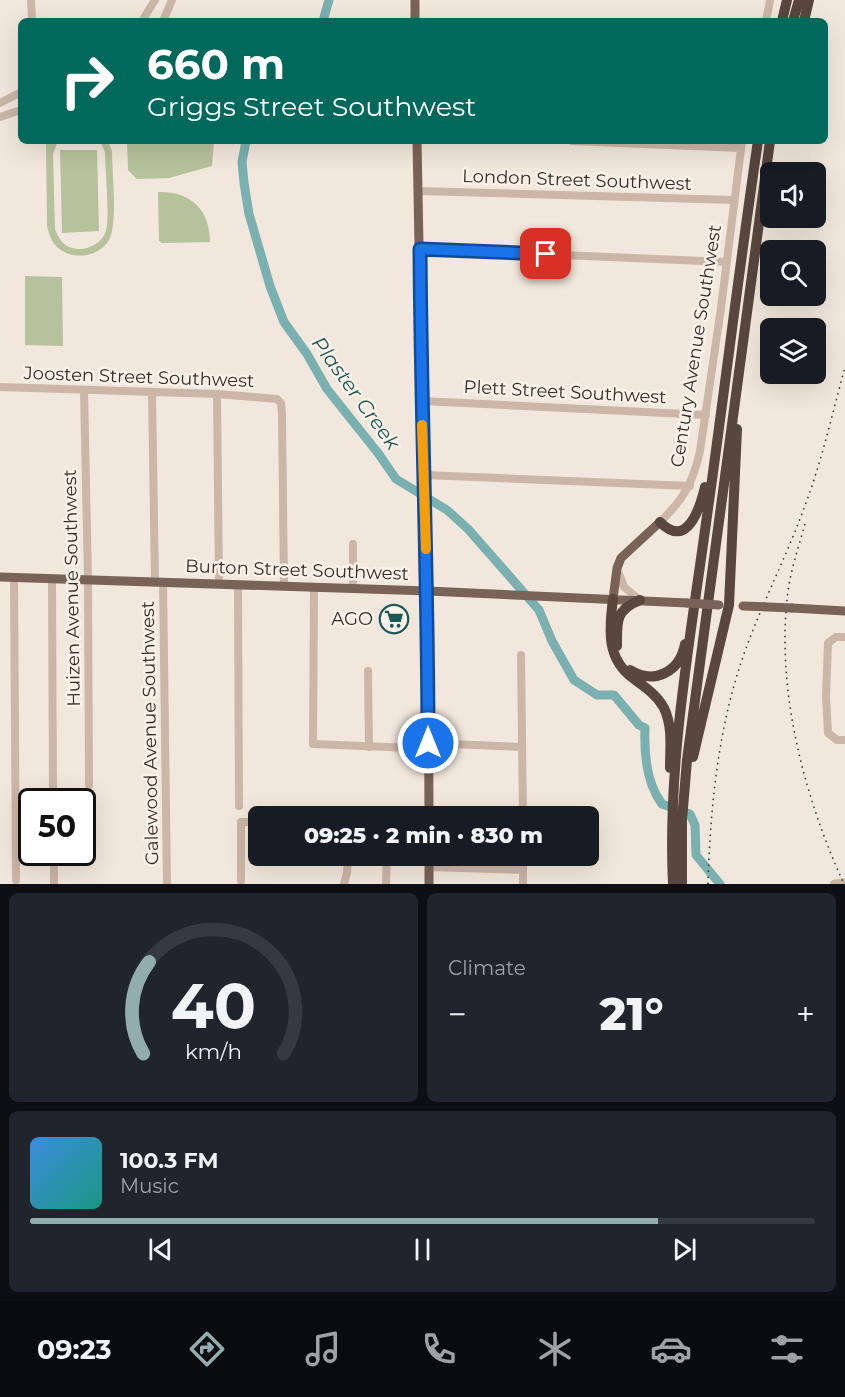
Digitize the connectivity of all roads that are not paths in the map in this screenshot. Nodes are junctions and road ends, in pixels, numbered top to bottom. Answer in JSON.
{"nodes":[{"id":1,"x":31,"y":0,"type":"edge"},
{"id":2,"x":155,"y":0,"type":"edge"},
{"id":3,"x":172,"y":0,"type":"edge"},
{"id":4,"x":415,"y":0,"type":"edge"},
{"id":5,"x":770,"y":0,"type":"edge"},
{"id":6,"x":787,"y":0,"type":"edge"},
{"id":7,"x":799,"y":0,"type":"edge"},
{"id":8,"x":809,"y":0,"type":"edge"},
{"id":9,"x":32,"y":18,"type":"edge"},
{"id":10,"x":144,"y":18,"type":"edge"},
{"id":11,"x":164,"y":18,"type":"edge"},
{"id":12,"x":415,"y":18,"type":"edge"},
{"id":13,"x":767,"y":18,"type":"edge"},
{"id":14,"x":783,"y":18,"type":"edge"},
{"id":15,"x":794,"y":18,"type":"edge"},
{"id":16,"x":805,"y":18,"type":"edge"},
{"id":17,"x":18,"y":94,"type":"edge"},
{"id":18,"x":0,"y":103,"type":"edge"},
{"id":19,"x":18,"y":111,"type":"edge"},
{"id":20,"x":0,"y":117,"type":"edge"},
{"id":21,"x":417,"y":144,"type":"edge"},
{"id":22,"x":741,"y":144,"type":"edge"},
{"id":23,"x":759,"y":144,"type":"edge"},
{"id":24,"x":770,"y":144,"type":"edge"},
{"id":25,"x":418,"y":191,"type":"junction"},
{"id":26,"x":734,"y":200,"type":"junction"},
{"id":27,"x":420,"y":249,"type":"junction"},
{"id":28,"x":727,"y":262,"type":"junction"},
{"id":29,"x":741,"y":348,"type":"junction"},
{"id":30,"x":0,"y":387,"type":"edge"},
{"id":31,"x":84,"y":390,"type":"junction"},
{"id":32,"x":152,"y":392,"type":"junction"},
{"id":33,"x":217,"y":394,"type":"junction"},
{"id":34,"x":422,"y":401,"type":"junction"},
{"id":35,"x":706,"y":415,"type":"junction"},
{"id":36,"x":720,"y":429,"type":"junction"},
{"id":37,"x":424,"y":479,"type":"junction"},
{"id":38,"x":690,"y":486,"type":"junction"},
{"id":39,"x":660,"y":522,"type":"junction"},
{"id":40,"x":352,"y":544,"type":"dead end"},
{"id":41,"x":617,"y":568,"type":"junction"},
{"id":42,"x":0,"y":577,"type":"edge"},
{"id":43,"x":14,"y":577,"type":"junction"},
{"id":44,"x":52,"y":579,"type":"junction"},
{"id":45,"x":88,"y":580,"type":"junction"},
{"id":46,"x":159,"y":582,"type":"junction"},
{"id":47,"x":219,"y":584,"type":"junction"},
{"id":48,"x":238,"y":585,"type":"junction"},
{"id":49,"x":284,"y":586,"type":"junction"},
{"id":50,"x":314,"y":587,"type":"junction"},
{"id":51,"x":353,"y":588,"type":"junction"},
{"id":52,"x":428,"y":591,"type":"junction"},
{"id":53,"x":613,"y":599,"type":"junction"},
{"id":54,"x":639,"y":600,"type":"junction"},
{"id":55,"x":724,"y":605,"type":"junction"},
{"id":56,"x":845,"y":611,"type":"edge"},
{"id":57,"x":692,"y":627,"type":"junction"},
{"id":58,"x":845,"y":636,"type":"edge"},
{"id":59,"x":521,"y":655,"type":"dead end"},
{"id":60,"x":369,"y":671,"type":"dead end"},
{"id":61,"x":841,"y":740,"type":"edge"},
{"id":62,"x":428,"y":743,"type":"junction"},
{"id":63,"x":369,"y":747,"type":"junction"},
{"id":64,"x":522,"y":747,"type":"junction"},
{"id":65,"x":89,"y":785,"type":"dead end"},
{"id":66,"x":53,"y":788,"type":"edge"},
{"id":67,"x":681,"y":792,"type":"junction"},
{"id":68,"x":239,"y":806,"type":"dead end"},
{"id":69,"x":429,"y":806,"type":"edge"},
{"id":70,"x":523,"y":806,"type":"edge"},
{"id":71,"x":248,"y":822,"type":"edge"},
{"id":72,"x":54,"y":866,"type":"edge"},
{"id":73,"x":347,"y":866,"type":"edge"},
{"id":74,"x":387,"y":866,"type":"edge"},
{"id":75,"x":523,"y":866,"type":"edge"},
{"id":76,"x":429,"y":867,"type":"joint"},
{"id":77,"x":523,"y":870,"type":"junction"},
{"id":78,"x":16,"y":880,"type":"dead end"},
{"id":79,"x":241,"y":881,"type":"dead end"},
{"id":80,"x":845,"y":882,"type":"edge"},
{"id":81,"x":54,"y":884,"type":"edge"},
{"id":82,"x":167,"y":884,"type":"edge"},
{"id":83,"x":344,"y":884,"type":"edge"},
{"id":84,"x":386,"y":884,"type":"edge"},
{"id":85,"x":429,"y":884,"type":"edge"},
{"id":86,"x":524,"y":884,"type":"edge"},
{"id":87,"x":673,"y":884,"type":"edge"},
{"id":88,"x":682,"y":884,"type":"edge"},
{"id":89,"x":834,"y":884,"type":"edge"}],
"edges":[{"from":1,"to":9,"type":"street"},
{"from":2,"to":10,"type":"street"},
{"from":3,"to":11,"type":"street"},
{"from":4,"to":12,"type":"main road"},
{"from":5,"to":13,"type":"street"},
{"from":6,"to":14,"type":"highway"},
{"from":7,"to":15,"type":"highway"},
{"from":8,"to":16,"type":"highway"},
{"from":17,"to":18,"type":"street"},
{"from":19,"to":20,"type":"street"},
{"from":21,"to":25,"type":"main road"},
{"from":22,"to":26,"type":"street","name":"Century Avenue Southwest"},
{"from":23,"to":36,"type":"highway"},
{"from":24,"to":29,"type":"highway"},
{"from":25,"to":26,"type":"street","name":"London Street Southwest"},
{"from":25,"to":27,"type":"main road"},
{"from":26,"to":28,"type":"street","name":"Century Avenue Southwest"},
{"from":27,"to":28,"type":"street"},
{"from":27,"to":34,"type":"main road"},
{"from":28,"to":35,"type":"street","name":"Century Avenue Southwest"},
{"from":29,"to":55,"type":"highway"},
{"from":29,"to":67,"type":"highway"},
{"from":30,"to":31,"type":"street","name":"Joosten Street Southwest"},
{"from":31,"to":32,"type":"street","name":"Joosten Street Southwest"},
{"from":31,"to":45,"type":"street","name":"Huizen Avenue Southwest"},
{"from":32,"to":33,"type":"street","name":"Joosten Street Southwest"},
{"from":32,"to":46,"type":"street","name":"Galewood Avenue Southwest"},
{"from":33,"to":47,"type":"street"},
{"from":33,"to":49,"type":"street","name":"Joosten Street Southwest"},
{"from":34,"to":35,"type":"street","name":"Plett Street Southwest"},
{"from":34,"to":37,"type":"main road"},
{"from":35,"to":38,"type":"street","name":"Century Avenue Southwest"},
{"from":36,"to":39,"type":"highway"},
{"from":36,"to":57,"type":"highway"},
{"from":37,"to":38,"type":"street"},
{"from":37,"to":52,"type":"main road"},
{"from":38,"to":39,"type":"street","name":"Century Avenue Southwest"},
{"from":39,"to":41,"type":"main road","name":"Century Avenue Southwest"},
{"from":40,"to":51,"type":"street"},
{"from":41,"to":53,"type":"main road","name":"Century Avenue Southwest"},
{"from":41,"to":54,"type":"street"},
{"from":42,"to":43,"type":"main road","name":"Burton Street Southwest"},
{"from":43,"to":44,"type":"main road","name":"Burton Street Southwest"},
{"from":43,"to":78,"type":"street"},
{"from":44,"to":45,"type":"main road","name":"Burton Street Southwest"},
{"from":44,"to":66,"type":"street"},
{"from":45,"to":46,"type":"main road","name":"Burton Street Southwest"},
{"from":45,"to":65,"type":"street","name":"Huizen Avenue Southwest"},
{"from":46,"to":47,"type":"main road","name":"Burton Street Southwest"},
{"from":46,"to":82,"type":"street","name":"Galewood Avenue Southwest"},
{"from":47,"to":48,"type":"main road","name":"Burton Street Southwest"},
{"from":48,"to":49,"type":"main road","name":"Burton Street Southwest"},
{"from":48,"to":68,"type":"street"},
{"from":49,"to":50,"type":"main road","name":"Burton Street Southwest"},
{"from":50,"to":51,"type":"main road","name":"Burton Street Southwest"},
{"from":50,"to":63,"type":"street"},
{"from":51,"to":52,"type":"main road","name":"Burton Street Southwest"},
{"from":52,"to":53,"type":"main road","name":"Burton Street Southwest"},
{"from":52,"to":62,"type":"main road"},
{"from":53,"to":54,"type":"main road","name":"Burton Street Southwest"},
{"from":53,"to":67,"type":"highway"},
{"from":54,"to":55,"type":"main road","name":"Burton Street Southwest","bridge":true},
{"from":54,"to":57,"type":"highway"},
{"from":55,"to":56,"type":"main road","name":"Burton Street Southwest","bridge":true},
{"from":55,"to":67,"type":"highway"},
{"from":57,"to":67,"type":"highway"},
{"from":58,"to":61,"type":"street"},
{"from":59,"to":64,"type":"street"},
{"from":60,"to":63,"type":"street"},
{"from":62,"to":63,"type":"street"},
{"from":62,"to":64,"type":"street"},
{"from":62,"to":69,"type":"main road"},
{"from":64,"to":70,"type":"street"},
{"from":67,"to":87,"type":"highway"},
{"from":67,"to":88,"type":"highway"},
{"from":71,"to":79,"type":"street"},
{"from":72,"to":81,"type":"street"},
{"from":73,"to":83,"type":"street"},
{"from":74,"to":84,"type":"street"},
{"from":75,"to":77,"type":"street"},
{"from":76,"to":77,"type":"street"},
{"from":76,"to":85,"type":"main road"},
{"from":77,"to":86,"type":"street"},
{"from":80,"to":89,"type":"street"}]}
